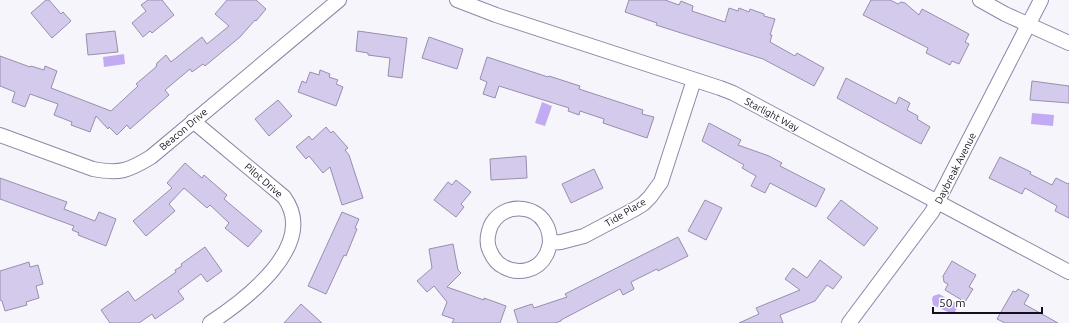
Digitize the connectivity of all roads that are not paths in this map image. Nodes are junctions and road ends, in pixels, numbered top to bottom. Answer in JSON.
{"nodes":[{"id":1,"x":340,"y":0,"type":"edge"},
{"id":2,"x":457,"y":0,"type":"edge"},
{"id":3,"x":980,"y":0,"type":"edge"},
{"id":4,"x":1041,"y":0,"type":"edge"},
{"id":5,"x":1028,"y":25,"type":"junction"},
{"id":6,"x":1069,"y":43,"type":"edge"},
{"id":7,"x":694,"y":80,"type":"junction"},
{"id":8,"x":193,"y":121,"type":"junction"},
{"id":9,"x":0,"y":135,"type":"edge"},
{"id":10,"x":938,"y":201,"type":"junction"},
{"id":11,"x":550,"y":243,"type":"junction"},
{"id":12,"x":1069,"y":272,"type":"edge"},
{"id":13,"x":210,"y":323,"type":"edge"},
{"id":14,"x":849,"y":323,"type":"edge"}],
"edges":[{"from":1,"to":8,"type":"street","name":"Beacon Drive"},
{"from":2,"to":7,"type":"street","name":"Starlight Way"},
{"from":3,"to":5,"type":"street"},
{"from":4,"to":5,"type":"street","name":"Daybreak Avenue"},
{"from":5,"to":6,"type":"street"},
{"from":5,"to":10,"type":"street","name":"Daybreak Avenue"},
{"from":7,"to":10,"type":"street","name":"Starlight Way"},
{"from":7,"to":11,"type":"street","name":"Tide Place"},
{"from":8,"to":9,"type":"street","name":"Beacon Drive"},
{"from":8,"to":13,"type":"street","name":"Pilot Drive"},
{"from":10,"to":12,"type":"street","name":"Starlight Way"},
{"from":10,"to":14,"type":"street","name":"Daybreak Avenue"},
{"from":11,"to":11,"type":"street"}]}
